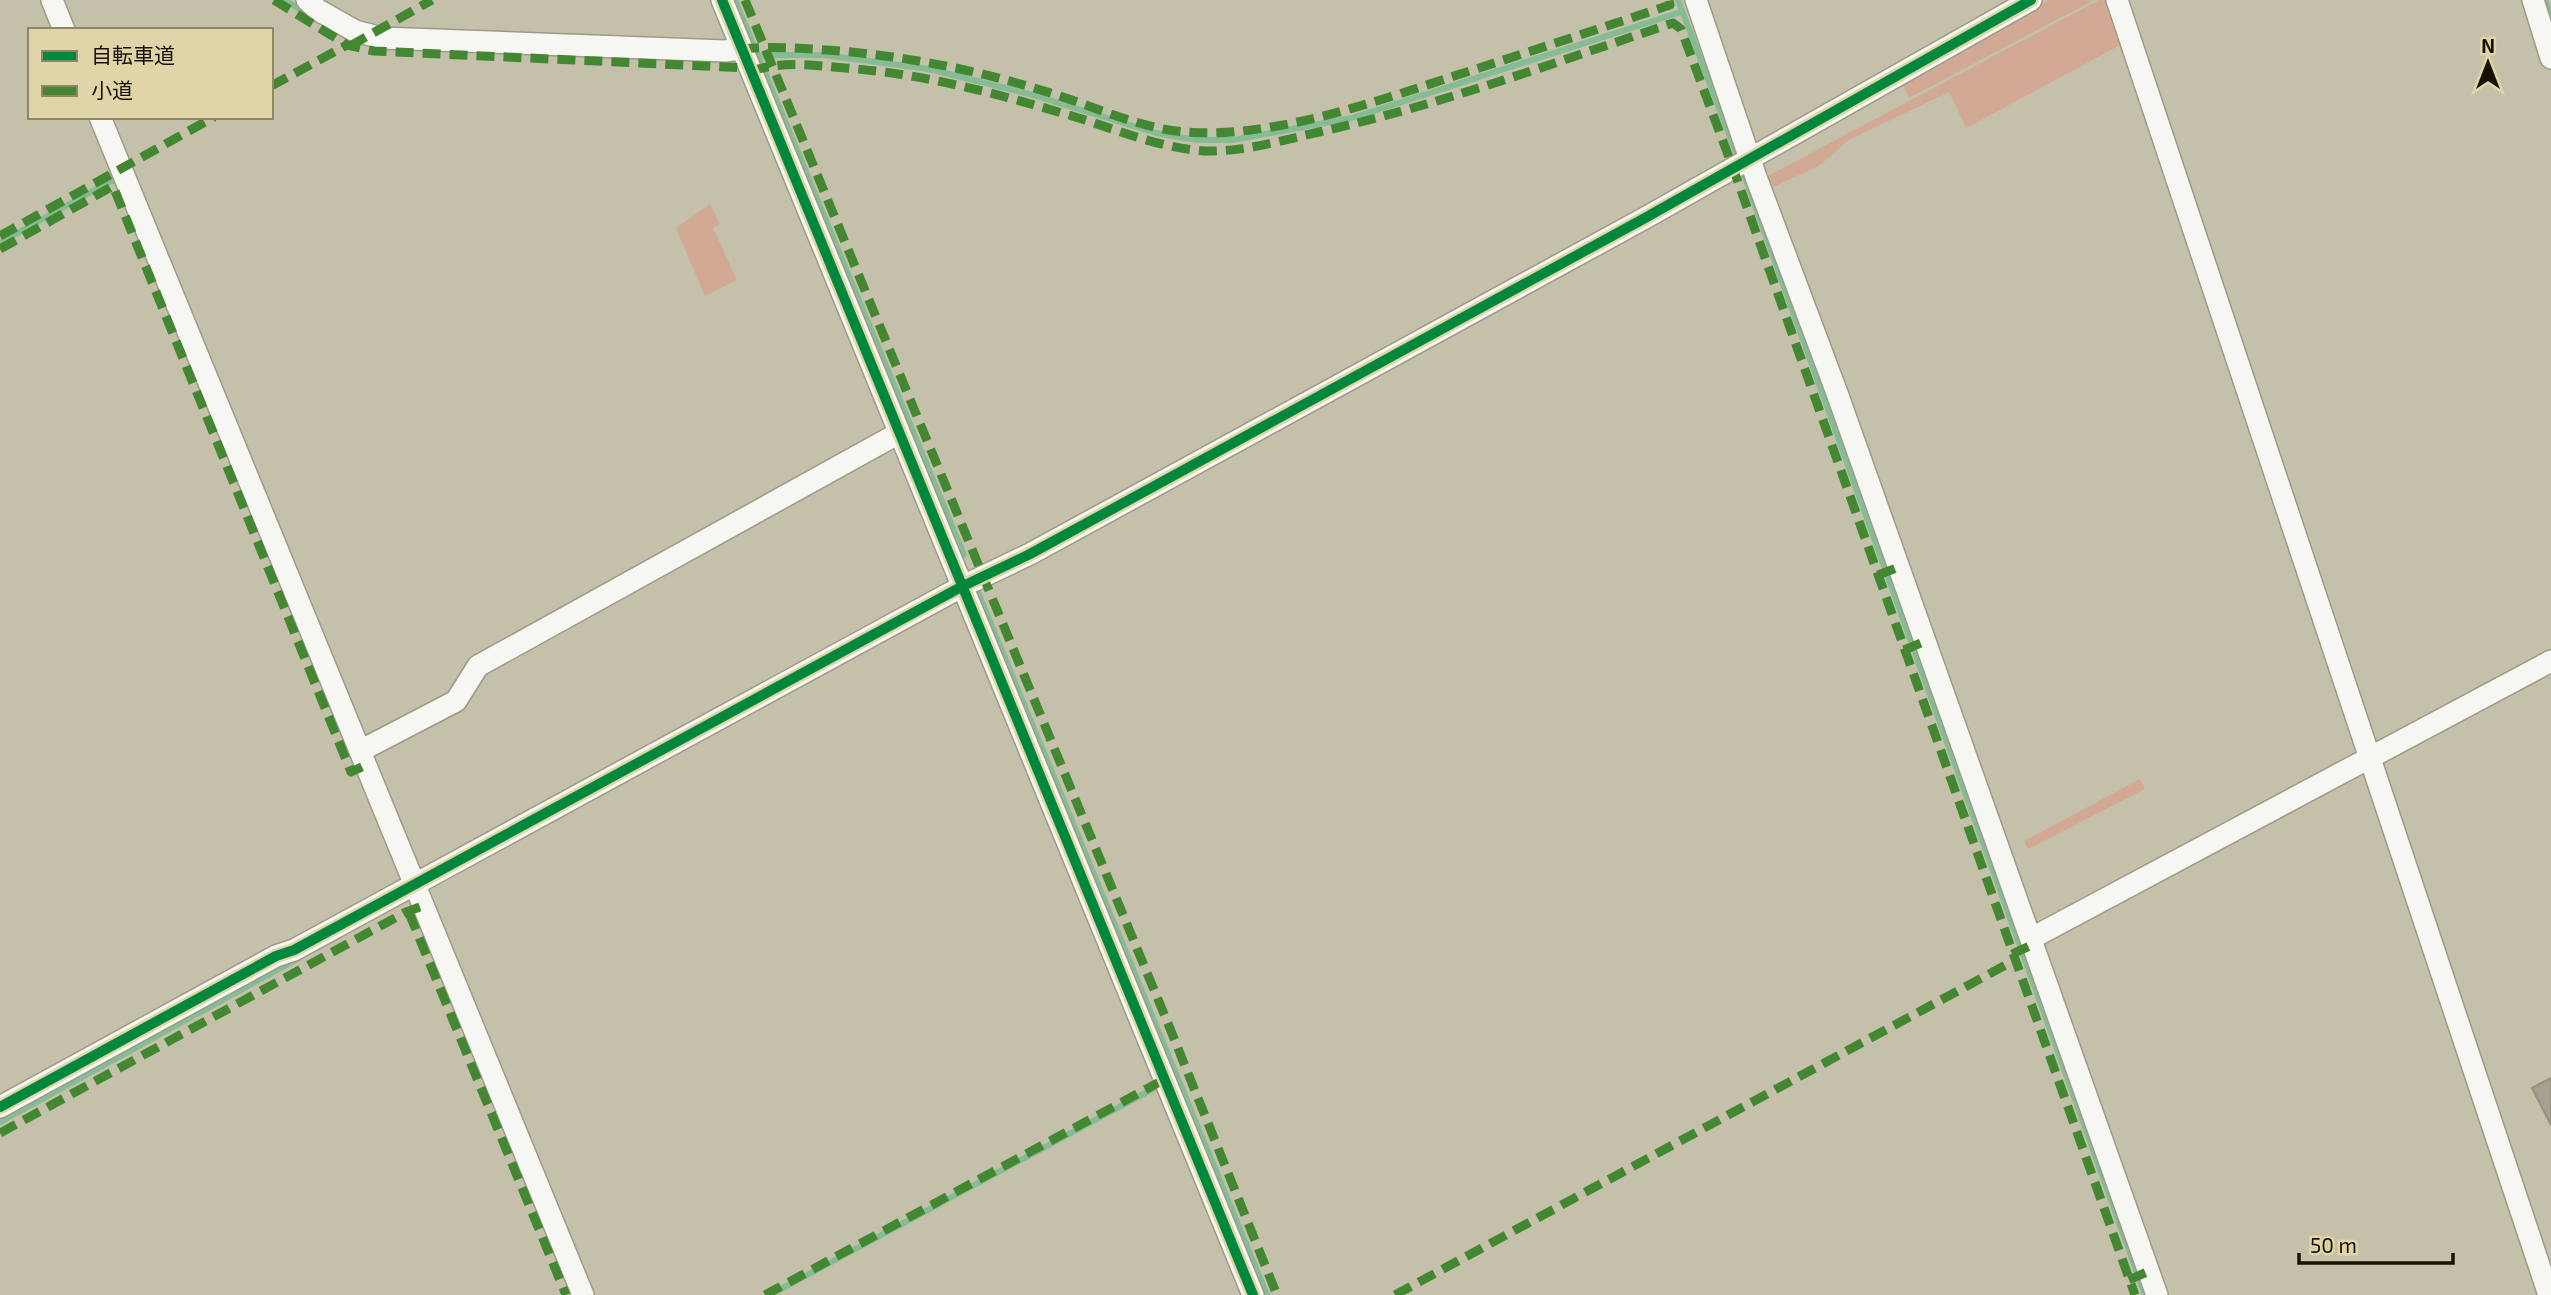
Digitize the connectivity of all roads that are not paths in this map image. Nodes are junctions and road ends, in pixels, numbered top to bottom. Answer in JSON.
{"nodes":[{"id":1,"x":52,"y":0,"type":"edge"},
{"id":2,"x":307,"y":0,"type":"edge"},
{"id":3,"x":722,"y":0,"type":"edge"},
{"id":4,"x":1696,"y":0,"type":"edge"},
{"id":5,"x":2031,"y":0,"type":"edge"},
{"id":6,"x":2117,"y":0,"type":"edge"},
{"id":7,"x":2533,"y":0,"type":"edge"},
{"id":8,"x":63,"y":28,"type":"edge"},
{"id":9,"x":744,"y":55,"type":"junction"},
{"id":10,"x":2551,"y":58,"type":"edge"},
{"id":11,"x":101,"y":119,"type":"edge"},
{"id":12,"x":1743,"y":162,"type":"junction"},
{"id":13,"x":899,"y":433,"type":"junction"},
{"id":14,"x":961,"y":587,"type":"junction"},
{"id":15,"x":2551,"y":661,"type":"edge"},
{"id":16,"x":360,"y":751,"type":"junction"},
{"id":17,"x":2368,"y":760,"type":"junction"},
{"id":18,"x":414,"y":886,"type":"junction"},
{"id":19,"x":2032,"y":938,"type":"junction"},
{"id":20,"x":0,"y":1107,"type":"edge"},
{"id":21,"x":583,"y":1295,"type":"edge"},
{"id":22,"x":1253,"y":1295,"type":"edge"},
{"id":23,"x":2157,"y":1295,"type":"edge"},
{"id":24,"x":2549,"y":1295,"type":"edge"}],
"edges":[{"from":1,"to":8,"type":"street"},
{"from":2,"to":9,"type":"street"},
{"from":3,"to":9,"type":"street"},
{"from":4,"to":12,"type":"street"},
{"from":5,"to":12,"type":"street"},
{"from":6,"to":17,"type":"street"},
{"from":7,"to":10,"type":"street"},
{"from":9,"to":13,"type":"street"},
{"from":11,"to":16,"type":"street"},
{"from":12,"to":14,"type":"street"},
{"from":12,"to":19,"type":"street"},
{"from":13,"to":14,"type":"street"},
{"from":13,"to":16,"type":"street"},
{"from":14,"to":18,"type":"street"},
{"from":14,"to":22,"type":"street"},
{"from":15,"to":17,"type":"street"},
{"from":16,"to":18,"type":"street"},
{"from":17,"to":19,"type":"street"},
{"from":17,"to":24,"type":"street"},
{"from":18,"to":20,"type":"street"},
{"from":18,"to":21,"type":"street"},
{"from":19,"to":23,"type":"street"}]}
